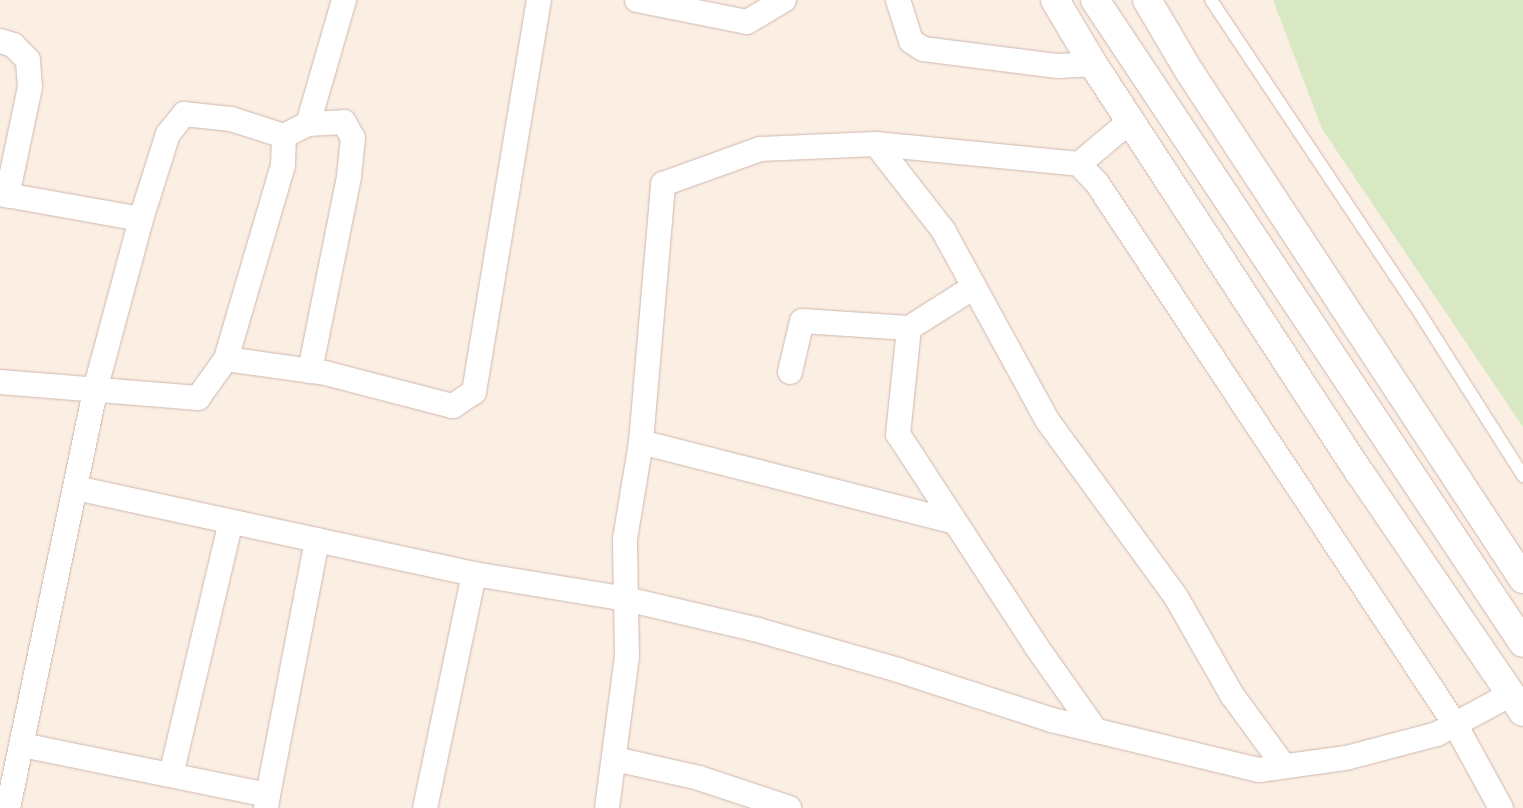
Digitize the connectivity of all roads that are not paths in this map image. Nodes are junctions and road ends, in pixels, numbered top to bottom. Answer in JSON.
{"nodes":[{"id":1,"x":344,"y":0,"type":"edge"},
{"id":2,"x":540,"y":0,"type":"edge"},
{"id":3,"x":637,"y":0,"type":"edge"},
{"id":4,"x":784,"y":0,"type":"edge"},
{"id":5,"x":898,"y":0,"type":"edge"},
{"id":6,"x":1055,"y":0,"type":"edge"},
{"id":7,"x":1095,"y":0,"type":"edge"},
{"id":8,"x":1147,"y":0,"type":"edge"},
{"id":9,"x":1211,"y":0,"type":"edge"},
{"id":10,"x":0,"y":41,"type":"edge"},
{"id":11,"x":1093,"y":64,"type":"junction"},
{"id":12,"x":1189,"y":71,"type":"junction"},
{"id":13,"x":1157,"y":98,"type":"junction"},
{"id":14,"x":1130,"y":121,"type":"junction"},
{"id":15,"x":308,"y":124,"type":"junction"},
{"id":16,"x":284,"y":136,"type":"junction"},
{"id":17,"x":876,"y":144,"type":"junction"},
{"id":18,"x":1079,"y":164,"type":"junction"},
{"id":19,"x":4,"y":195,"type":"edge"},
{"id":20,"x":141,"y":220,"type":"junction"},
{"id":21,"x":974,"y":286,"type":"junction"},
{"id":22,"x":909,"y":328,"type":"junction"},
{"id":23,"x":226,"y":359,"type":"junction"},
{"id":24,"x":310,"y":371,"type":"junction"},
{"id":25,"x":790,"y":372,"type":"dead end"},
{"id":26,"x":0,"y":382,"type":"edge"},
{"id":27,"x":95,"y":390,"type":"junction"},
{"id":28,"x":641,"y":442,"type":"junction"},
{"id":29,"x":1523,"y":476,"type":"edge"},
{"id":30,"x":76,"y":488,"type":"junction"},
{"id":31,"x":231,"y":522,"type":"junction"},
{"id":32,"x":954,"y":522,"type":"junction"},
{"id":33,"x":318,"y":540,"type":"junction"},
{"id":34,"x":474,"y":574,"type":"junction"},
{"id":35,"x":1523,"y":579,"type":"edge"},
{"id":36,"x":626,"y":599,"type":"junction"},
{"id":37,"x":1523,"y":643,"type":"edge"},
{"id":38,"x":1517,"y":703,"type":"edge"},
{"id":39,"x":1455,"y":724,"type":"junction"},
{"id":40,"x":1096,"y":731,"type":"junction"},
{"id":41,"x":22,"y":745,"type":"junction"},
{"id":42,"x":615,"y":759,"type":"junction"},
{"id":43,"x":1284,"y":766,"type":"junction"},
{"id":44,"x":171,"y":775,"type":"junction"},
{"id":45,"x":267,"y":801,"type":"edge"},
{"id":46,"x":8,"y":808,"type":"edge"},
{"id":47,"x":425,"y":808,"type":"edge"},
{"id":48,"x":607,"y":808,"type":"edge"},
{"id":49,"x":789,"y":808,"type":"edge"},
{"id":50,"x":1501,"y":808,"type":"edge"}],
"edges":[{"from":1,"to":15,"type":"street"},
{"from":2,"to":24,"type":"street"},
{"from":3,"to":4,"type":"street"},
{"from":5,"to":11,"type":"street"},
{"from":6,"to":11,"type":"main road"},
{"from":7,"to":13,"type":"main road"},
{"from":8,"to":12,"type":"main road"},
{"from":9,"to":29,"type":"lane"},
{"from":10,"to":19,"type":"street"},
{"from":11,"to":14,"type":"main road"},
{"from":12,"to":13,"type":"main road"},
{"from":12,"to":35,"type":"main road"},
{"from":13,"to":14,"type":"main road"},
{"from":13,"to":37,"type":"main road"},
{"from":14,"to":18,"type":"street"},
{"from":14,"to":38,"type":"main road"},
{"from":15,"to":16,"type":"street"},
{"from":15,"to":24,"type":"street"},
{"from":16,"to":20,"type":"street"},
{"from":16,"to":23,"type":"street"},
{"from":17,"to":18,"type":"street"},
{"from":17,"to":21,"type":"street"},
{"from":17,"to":28,"type":"street"},
{"from":18,"to":39,"type":"street"},
{"from":19,"to":20,"type":"street"},
{"from":20,"to":27,"type":"street"},
{"from":21,"to":22,"type":"street"},
{"from":21,"to":43,"type":"street"},
{"from":22,"to":25,"type":"street"},
{"from":22,"to":32,"type":"street"},
{"from":23,"to":24,"type":"street"},
{"from":23,"to":27,"type":"street"},
{"from":26,"to":27,"type":"street"},
{"from":27,"to":30,"type":"street"},
{"from":28,"to":32,"type":"street"},
{"from":28,"to":36,"type":"street"},
{"from":30,"to":31,"type":"street"},
{"from":30,"to":41,"type":"street"},
{"from":31,"to":33,"type":"street"},
{"from":31,"to":44,"type":"street"},
{"from":32,"to":40,"type":"street"},
{"from":33,"to":34,"type":"street"},
{"from":33,"to":45,"type":"street"},
{"from":34,"to":36,"type":"street"},
{"from":34,"to":47,"type":"street"},
{"from":36,"to":40,"type":"street"},
{"from":36,"to":42,"type":"street"},
{"from":38,"to":39,"type":"street"},
{"from":39,"to":43,"type":"street"},
{"from":39,"to":50,"type":"street"},
{"from":40,"to":43,"type":"street"},
{"from":41,"to":44,"type":"street"},
{"from":41,"to":46,"type":"street"},
{"from":42,"to":48,"type":"street"},
{"from":42,"to":49,"type":"street"},
{"from":44,"to":45,"type":"street"}]}
